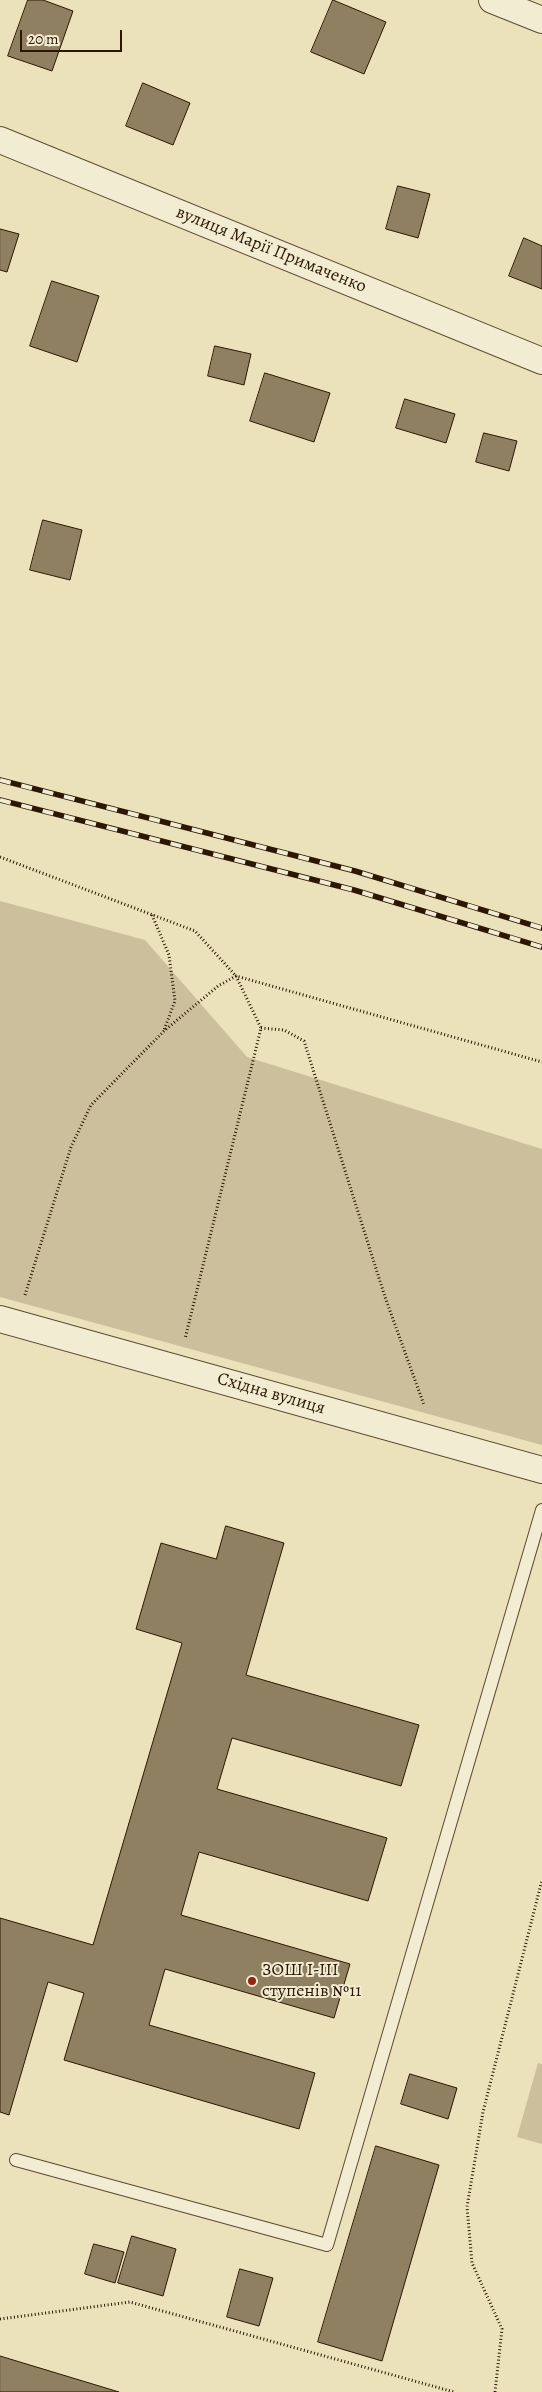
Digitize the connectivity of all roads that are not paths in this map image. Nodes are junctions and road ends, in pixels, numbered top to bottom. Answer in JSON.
{"nodes":[{"id":1,"x":492,"y":0,"type":"edge"},
{"id":2,"x":542,"y":20,"type":"edge"},
{"id":3,"x":0,"y":140,"type":"edge"},
{"id":4,"x":542,"y":360,"type":"edge"},
{"id":5,"x":8,"y":1321,"type":"edge"},
{"id":6,"x":542,"y":1470,"type":"edge"},
{"id":7,"x":542,"y":1510,"type":"edge"},
{"id":8,"x":16,"y":2160,"type":"dead end"}],
"edges":[{"from":1,"to":2,"type":"street"},
{"from":3,"to":4,"type":"street","name":"вулиця Марії Примаченко"},
{"from":5,"to":6,"type":"street","name":"Східна вулиця"},
{"from":7,"to":8,"type":"lane"}]}
